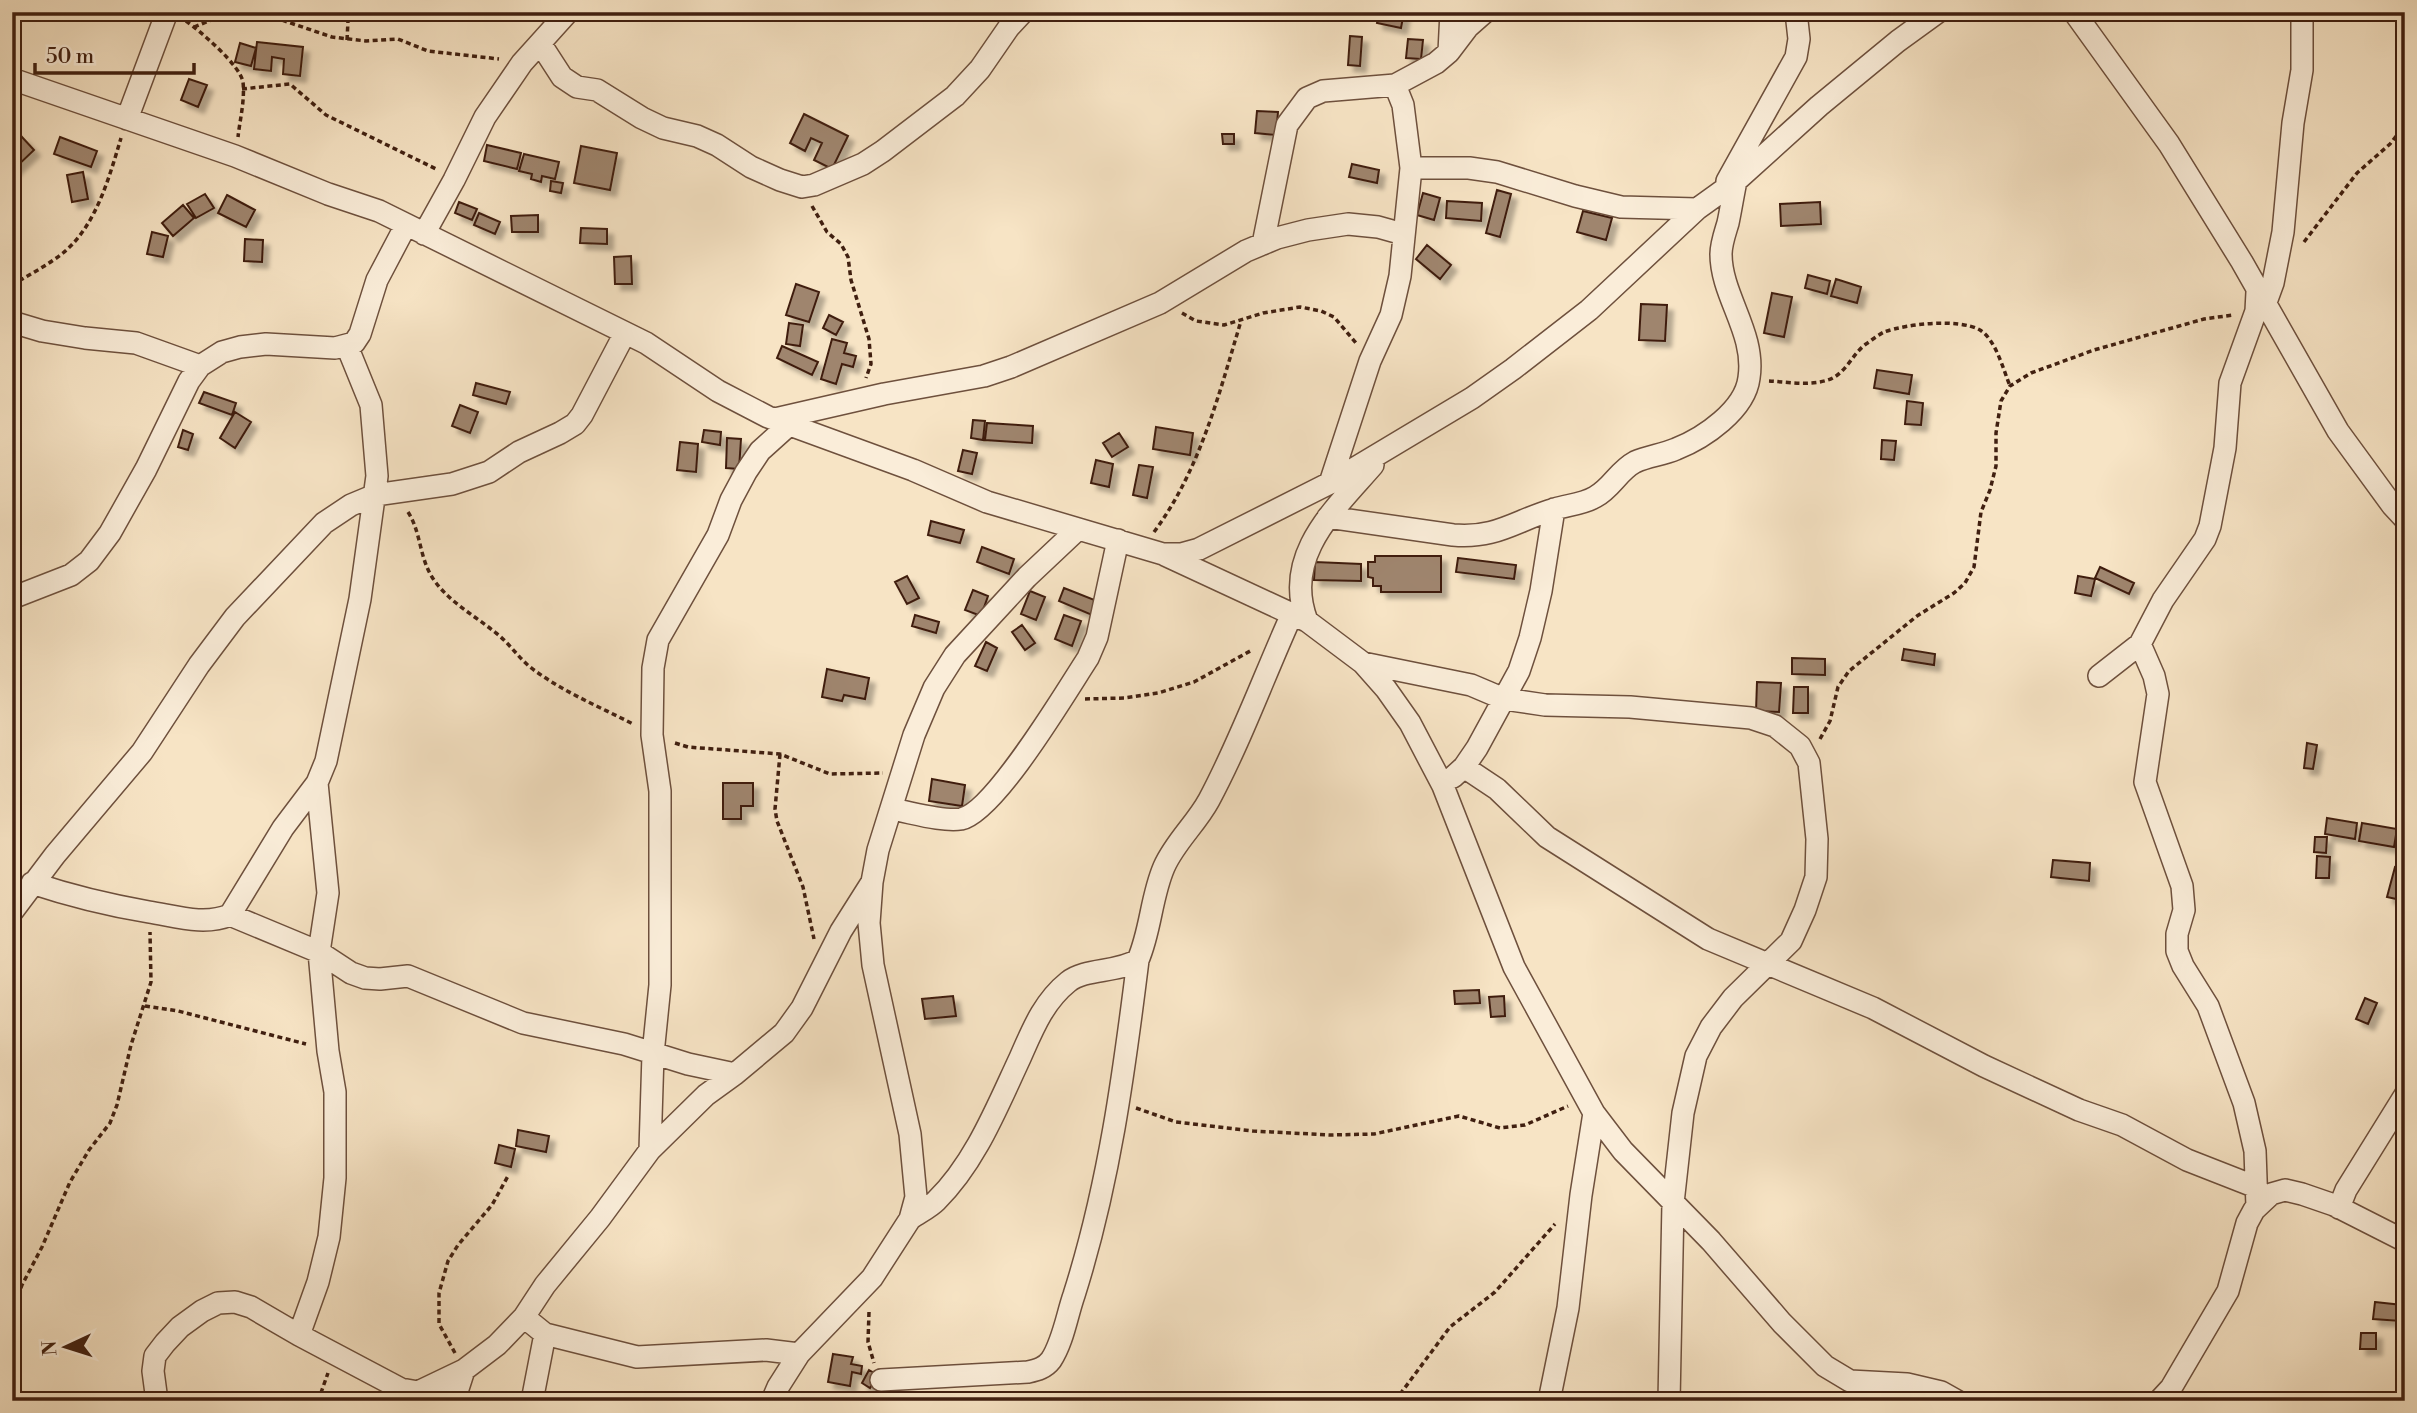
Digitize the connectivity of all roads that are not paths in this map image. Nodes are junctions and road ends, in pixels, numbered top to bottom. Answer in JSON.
{"nodes":[{"id":1,"x":568,"y":12,"type":"edge"},
{"id":2,"x":1023,"y":12,"type":"edge"},
{"id":3,"x":1451,"y":12,"type":"edge"},
{"id":4,"x":1485,"y":12,"type":"edge"},
{"id":5,"x":1796,"y":12,"type":"edge"},
{"id":6,"x":1938,"y":12,"type":"edge"},
{"id":7,"x":2074,"y":12,"type":"edge"},
{"id":8,"x":2302,"y":12,"type":"edge"},
{"id":9,"x":175,"y":15,"type":"edge"},
{"id":10,"x":540,"y":43,"type":"junction"},
{"id":11,"x":1449,"y":52,"type":"junction"},
{"id":12,"x":12,"y":79,"type":"edge"},
{"id":13,"x":1395,"y":85,"type":"junction"},
{"id":14,"x":127,"y":119,"type":"junction"},
{"id":15,"x":1411,"y":169,"type":"junction"},
{"id":16,"x":1729,"y":185,"type":"junction"},
{"id":17,"x":1698,"y":209,"type":"junction"},
{"id":18,"x":415,"y":230,"type":"junction"},
{"id":19,"x":1403,"y":234,"type":"junction"},
{"id":20,"x":1263,"y":244,"type":"junction"},
{"id":21,"x":2259,"y":303,"type":"junction"},
{"id":22,"x":12,"y":322,"type":"edge"},
{"id":23,"x":625,"y":333,"type":"junction"},
{"id":24,"x":347,"y":346,"type":"junction"},
{"id":25,"x":200,"y":366,"type":"junction"},
{"id":26,"x":782,"y":422,"type":"junction"},
{"id":27,"x":1388,"y":447,"type":"junction"},
{"id":28,"x":1330,"y":484,"type":"junction"},
{"id":29,"x":385,"y":493,"type":"junction"},
{"id":30,"x":1553,"y":509,"type":"junction"},
{"id":31,"x":1328,"y":517,"type":"junction"},
{"id":32,"x":2405,"y":519,"type":"edge"},
{"id":33,"x":1079,"y":529,"type":"junction"},
{"id":34,"x":1118,"y":540,"type":"junction"},
{"id":35,"x":1163,"y":554,"type":"junction"},
{"id":36,"x":12,"y":598,"type":"edge"},
{"id":37,"x":1300,"y":618,"type":"junction"},
{"id":38,"x":2140,"y":644,"type":"junction"},
{"id":39,"x":1363,"y":663,"type":"junction"},
{"id":40,"x":2099,"y":676,"type":"dead end"},
{"id":41,"x":1504,"y":699,"type":"junction"},
{"id":42,"x":1464,"y":767,"type":"junction"},
{"id":43,"x":317,"y":783,"type":"junction"},
{"id":44,"x":1443,"y":786,"type":"junction"},
{"id":45,"x":891,"y":809,"type":"junction"},
{"id":46,"x":872,"y":882,"type":"junction"},
{"id":47,"x":32,"y":883,"type":"junction"},
{"id":48,"x":12,"y":912,"type":"edge"},
{"id":49,"x":230,"y":915,"type":"junction"},
{"id":50,"x":319,"y":952,"type":"junction"},
{"id":51,"x":1138,"y":960,"type":"junction"},
{"id":52,"x":1769,"y":964,"type":"junction"},
{"id":53,"x":653,"y":1054,"type":"junction"},
{"id":54,"x":735,"y":1074,"type":"junction"},
{"id":55,"x":2405,"y":1095,"type":"edge"},
{"id":56,"x":1590,"y":1104,"type":"junction"},
{"id":57,"x":650,"y":1150,"type":"junction"},
{"id":58,"x":2256,"y":1197,"type":"junction"},
{"id":59,"x":1673,"y":1203,"type":"junction"},
{"id":60,"x":2339,"y":1208,"type":"junction"},
{"id":61,"x":910,"y":1219,"type":"junction"},
{"id":62,"x":2405,"y":1241,"type":"edge"},
{"id":63,"x":524,"y":1317,"type":"junction"},
{"id":64,"x":545,"y":1334,"type":"junction"},
{"id":65,"x":299,"y":1335,"type":"junction"},
{"id":66,"x":799,"y":1354,"type":"junction"},
{"id":67,"x":464,"y":1370,"type":"junction"},
{"id":68,"x":881,"y":1380,"type":"road end"},
{"id":69,"x":158,"y":1401,"type":"edge"},
{"id":70,"x":454,"y":1401,"type":"edge"},
{"id":71,"x":532,"y":1401,"type":"edge"},
{"id":72,"x":772,"y":1401,"type":"edge"},
{"id":73,"x":1549,"y":1401,"type":"edge"},
{"id":74,"x":1669,"y":1401,"type":"edge"},
{"id":75,"x":1957,"y":1401,"type":"edge"},
{"id":76,"x":2159,"y":1401,"type":"edge"}],
"edges":[{"from":1,"to":10,"type":"street"},
{"from":2,"to":10,"type":"street"},
{"from":3,"to":11,"type":"street"},
{"from":4,"to":11,"type":"street"},
{"from":5,"to":16,"type":"street"},
{"from":6,"to":16,"type":"street"},
{"from":7,"to":21,"type":"street"},
{"from":8,"to":21,"type":"street"},
{"from":9,"to":14,"type":"street"},
{"from":10,"to":18,"type":"street"},
{"from":11,"to":13,"type":"street"},
{"from":12,"to":14,"type":"street"},
{"from":13,"to":15,"type":"street"},
{"from":13,"to":20,"type":"street"},
{"from":14,"to":18,"type":"street"},
{"from":15,"to":17,"type":"street"},
{"from":15,"to":19,"type":"street"},
{"from":16,"to":17,"type":"street"},
{"from":16,"to":30,"type":"street"},
{"from":17,"to":27,"type":"street"},
{"from":18,"to":23,"type":"street"},
{"from":18,"to":24,"type":"street"},
{"from":19,"to":20,"type":"street"},
{"from":19,"to":28,"type":"street"},
{"from":20,"to":26,"type":"street"},
{"from":21,"to":32,"type":"street"},
{"from":21,"to":38,"type":"street"},
{"from":22,"to":25,"type":"street"},
{"from":23,"to":26,"type":"street"},
{"from":23,"to":29,"type":"street"},
{"from":24,"to":25,"type":"street"},
{"from":24,"to":29,"type":"street"},
{"from":25,"to":36,"type":"street"},
{"from":26,"to":33,"type":"street"},
{"from":26,"to":53,"type":"street"},
{"from":27,"to":28,"type":"street"},
{"from":27,"to":31,"type":"street"},
{"from":28,"to":35,"type":"street"},
{"from":29,"to":43,"type":"street"},
{"from":29,"to":47,"type":"street"},
{"from":30,"to":31,"type":"street"},
{"from":30,"to":41,"type":"street"},
{"from":31,"to":37,"type":"street"},
{"from":33,"to":34,"type":"street"},
{"from":33,"to":45,"type":"street"},
{"from":34,"to":35,"type":"street"},
{"from":34,"to":45,"type":"street"},
{"from":35,"to":37,"type":"street"},
{"from":37,"to":39,"type":"street"},
{"from":37,"to":51,"type":"street"},
{"from":38,"to":40,"type":"street"},
{"from":38,"to":58,"type":"street"},
{"from":39,"to":41,"type":"street"},
{"from":39,"to":44,"type":"street"},
{"from":41,"to":42,"type":"street"},
{"from":41,"to":52,"type":"street"},
{"from":42,"to":44,"type":"street"},
{"from":42,"to":52,"type":"street"},
{"from":43,"to":49,"type":"street"},
{"from":43,"to":50,"type":"street"},
{"from":44,"to":56,"type":"street"},
{"from":45,"to":46,"type":"street"},
{"from":46,"to":54,"type":"street"},
{"from":46,"to":61,"type":"street"},
{"from":47,"to":48,"type":"street"},
{"from":47,"to":49,"type":"street"},
{"from":49,"to":50,"type":"street"},
{"from":50,"to":53,"type":"street"},
{"from":50,"to":65,"type":"street"},
{"from":51,"to":61,"type":"street"},
{"from":51,"to":68,"type":"street"},
{"from":52,"to":58,"type":"street"},
{"from":52,"to":59,"type":"street"},
{"from":53,"to":54,"type":"street"},
{"from":53,"to":57,"type":"street"},
{"from":54,"to":57,"type":"street"},
{"from":55,"to":60,"type":"street"},
{"from":56,"to":59,"type":"street"},
{"from":56,"to":73,"type":"street"},
{"from":57,"to":63,"type":"street"},
{"from":58,"to":60,"type":"street"},
{"from":58,"to":76,"type":"street"},
{"from":59,"to":74,"type":"street"},
{"from":59,"to":75,"type":"street"},
{"from":60,"to":62,"type":"street"},
{"from":61,"to":66,"type":"street"},
{"from":63,"to":64,"type":"street"},
{"from":63,"to":67,"type":"street"},
{"from":64,"to":66,"type":"street"},
{"from":64,"to":71,"type":"street"},
{"from":65,"to":67,"type":"street"},
{"from":65,"to":69,"type":"street"},
{"from":66,"to":72,"type":"street"},
{"from":67,"to":70,"type":"street"}]}
